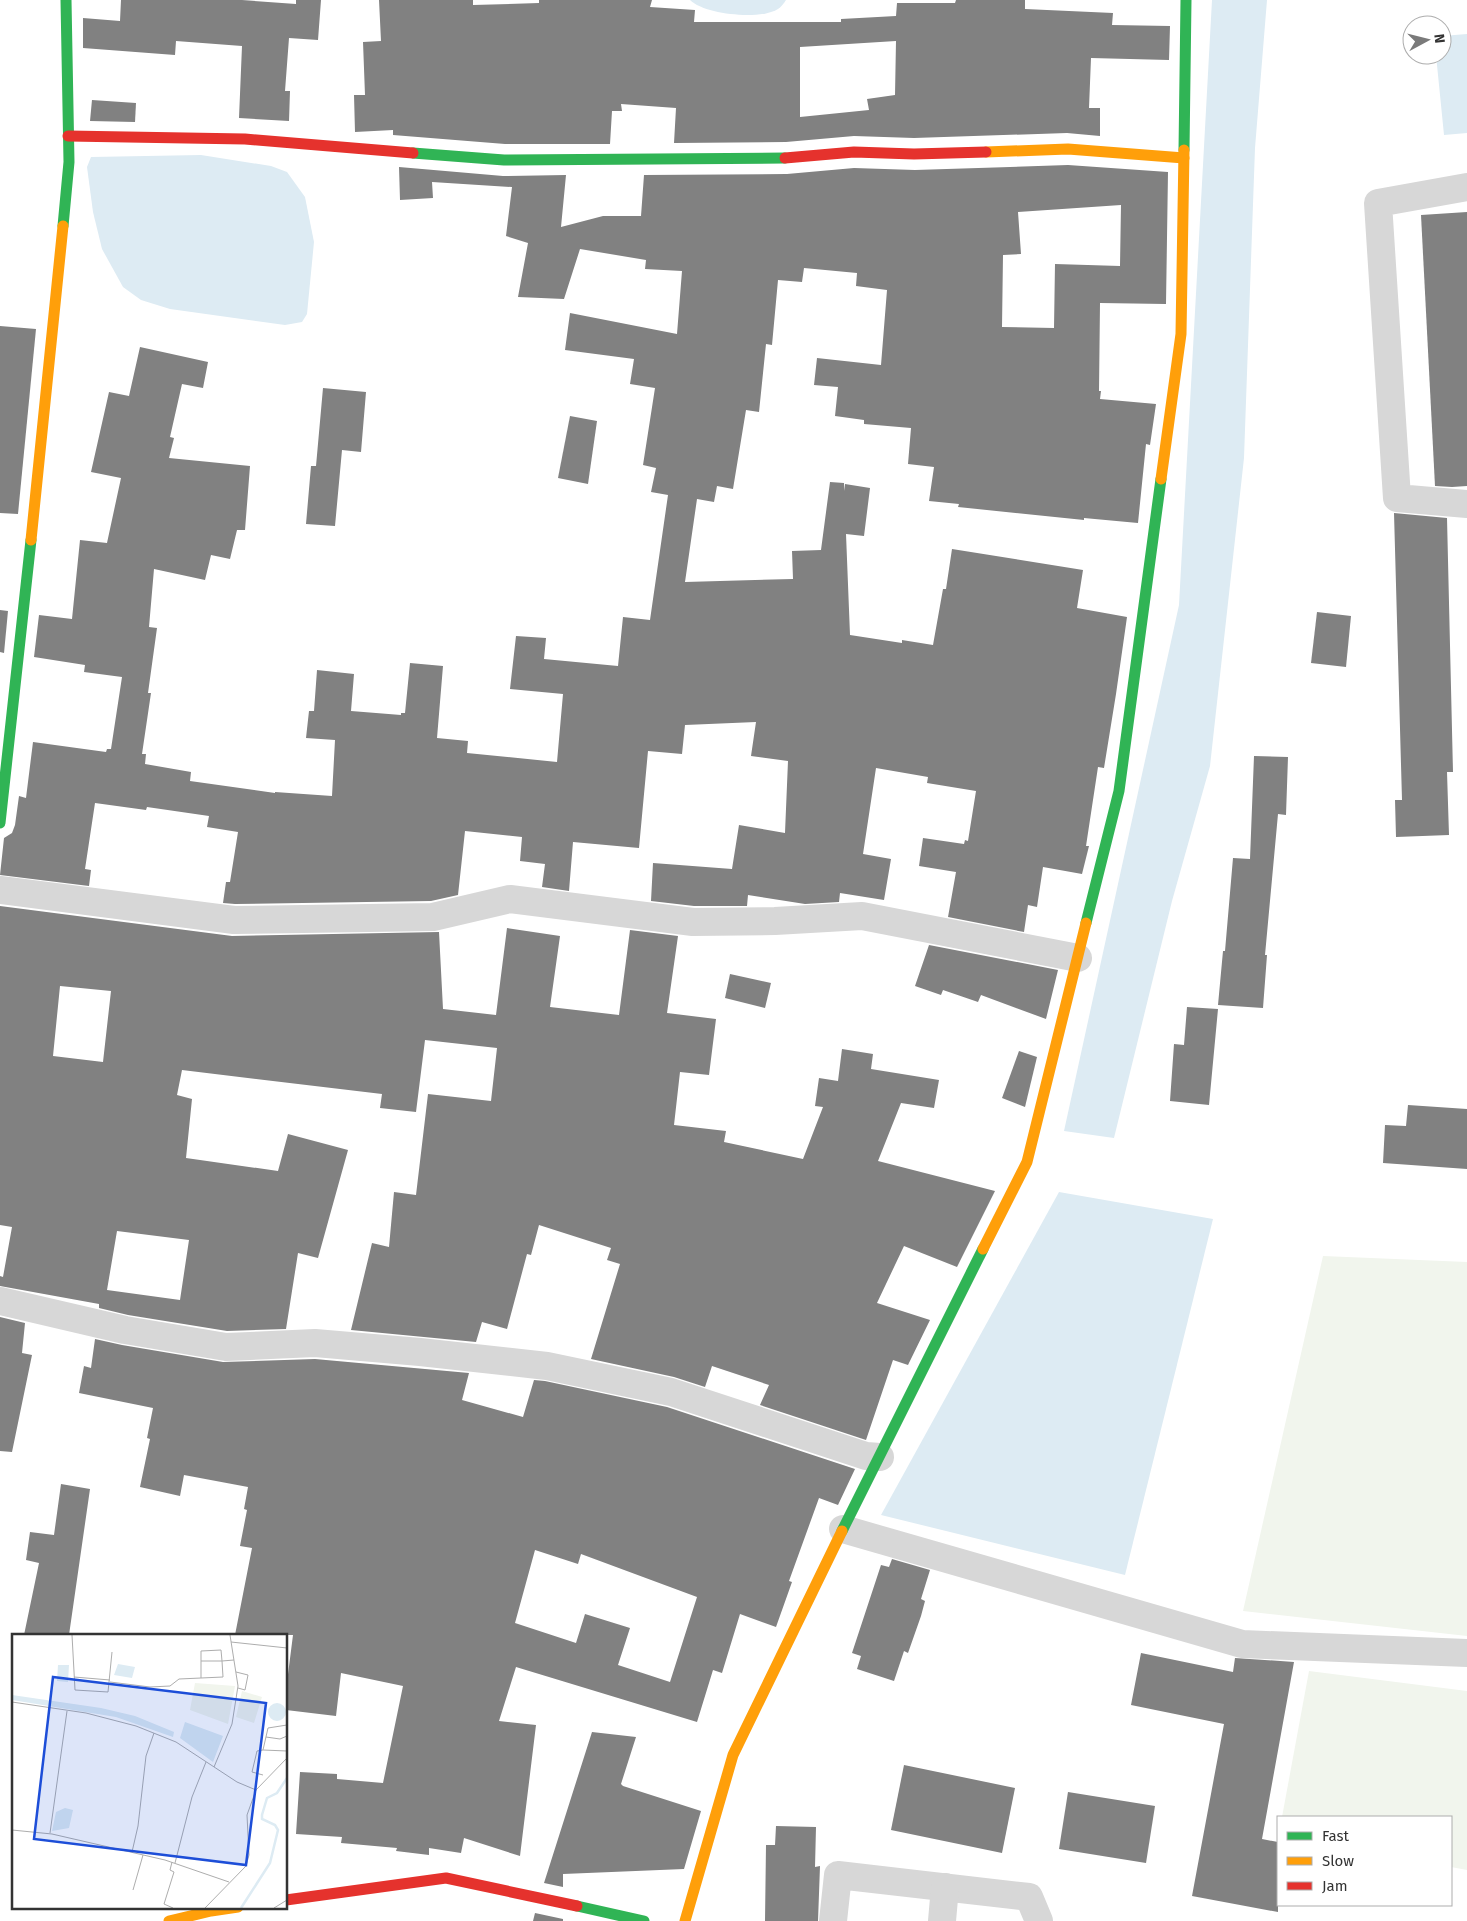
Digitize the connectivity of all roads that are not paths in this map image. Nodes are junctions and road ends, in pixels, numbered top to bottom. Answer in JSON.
{"nodes":[{"id":1,"x":66,"y":0,"type":"edge"},
{"id":2,"x":1186,"y":0,"type":"edge"},
{"id":3,"x":68,"y":136,"type":"junction"},
{"id":4,"x":1184,"y":158,"type":"junction"},
{"id":5,"x":1467,"y":187,"type":"edge"},
{"id":6,"x":1467,"y":504,"type":"edge"},
{"id":7,"x":0,"y":823,"type":"edge"},
{"id":8,"x":0,"y":890,"type":"edge"},
{"id":9,"x":1078,"y":958,"type":"junction"},
{"id":10,"x":0,"y":1301,"type":"edge"},
{"id":11,"x":880,"y":1456,"type":"junction"},
{"id":12,"x":843,"y":1529,"type":"junction"},
{"id":13,"x":1467,"y":1653,"type":"edge"},
{"id":14,"x":945,"y":1887,"type":"junction"},
{"id":15,"x":288,"y":1900,"type":"edge"},
{"id":16,"x":231,"y":1908,"type":"edge"},
{"id":17,"x":170,"y":1921,"type":"edge"},
{"id":18,"x":644,"y":1921,"type":"edge"},
{"id":19,"x":685,"y":1921,"type":"edge"},
{"id":20,"x":833,"y":1921,"type":"edge"},
{"id":21,"x":942,"y":1921,"type":"edge"},
{"id":22,"x":1039,"y":1921,"type":"edge"}],
"edges":[{"from":1,"to":3,"type":"street"},
{"from":2,"to":4,"type":"street"},
{"from":3,"to":4,"type":"street"},
{"from":3,"to":7,"type":"street"},
{"from":4,"to":9,"type":"street"},
{"from":5,"to":6,"type":"street"},
{"from":8,"to":9,"type":"street"},
{"from":9,"to":11,"type":"street"},
{"from":10,"to":11,"type":"street"},
{"from":11,"to":12,"type":"street"},
{"from":12,"to":13,"type":"street"},
{"from":12,"to":19,"type":"street"},
{"from":14,"to":20,"type":"street"},
{"from":14,"to":21,"type":"street"},
{"from":14,"to":22,"type":"street"},
{"from":15,"to":18,"type":"street"},
{"from":16,"to":17,"type":"street"}]}
